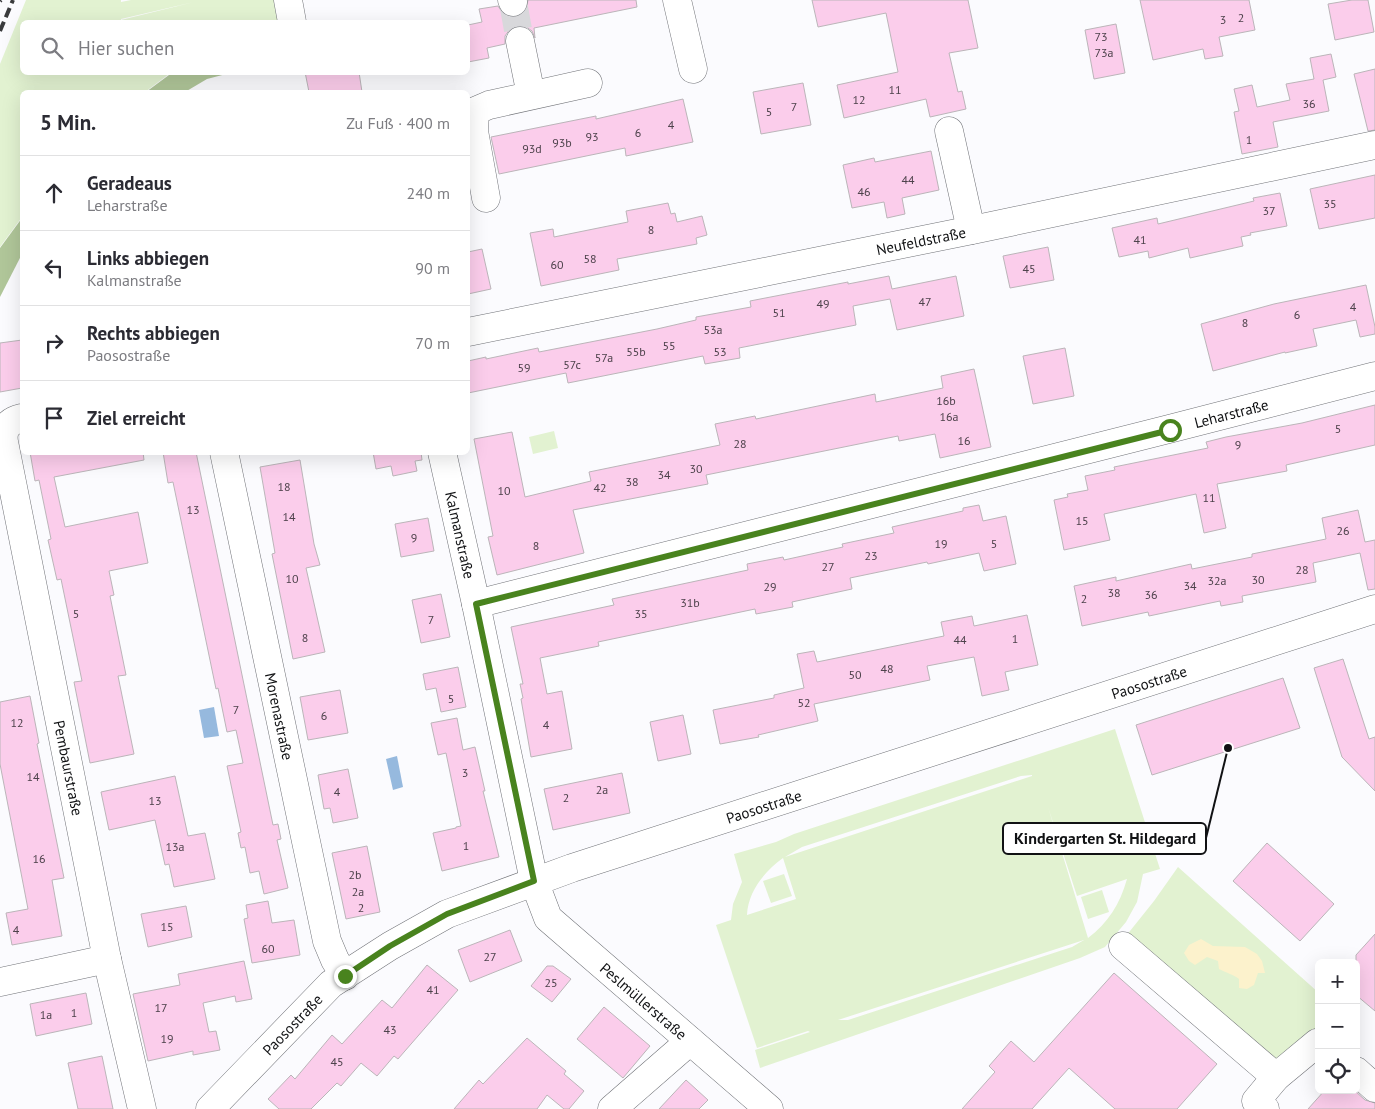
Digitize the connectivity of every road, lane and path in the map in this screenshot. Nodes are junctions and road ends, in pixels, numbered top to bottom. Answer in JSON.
{"nodes":[{"id":1,"x":288,"y":0,"type":"edge"},
{"id":2,"x":677,"y":0,"type":"edge"},
{"id":3,"x":292,"y":20,"type":"edge"},
{"id":4,"x":520,"y":41,"type":"tunnel mouth"},
{"id":5,"x":693,"y":69,"type":"dead end"},
{"id":6,"x":588,"y":83,"type":"dead end"},
{"id":7,"x":531,"y":95,"type":"junction"},
{"id":8,"x":949,"y":131,"type":"dead end"},
{"id":9,"x":1375,"y":145,"type":"edge"},
{"id":10,"x":486,"y":198,"type":"dead end"},
{"id":11,"x":971,"y":230,"type":"junction"},
{"id":12,"x":470,"y":332,"type":"edge"},
{"id":13,"x":1375,"y":376,"type":"edge"},
{"id":14,"x":14,"y":423,"type":"edge"},
{"id":15,"x":225,"y":455,"type":"edge"},
{"id":16,"x":443,"y":455,"type":"edge"},
{"id":17,"x":476,"y":604,"type":"junction"},
{"id":18,"x":1375,"y":609,"type":"edge"},
{"id":19,"x":534,"y":881,"type":"junction"},
{"id":20,"x":1123,"y":946,"type":"dead end"},
{"id":21,"x":107,"y":959,"type":"junction"},
{"id":22,"x":345,"y":976,"type":"junction"},
{"id":23,"x":0,"y":982,"type":"edge"},
{"id":24,"x":690,"y":1041,"type":"junction"},
{"id":25,"x":1315,"y":1045,"type":"edge"},
{"id":26,"x":1360,"y":1074,"type":"edge"},
{"id":27,"x":1276,"y":1077,"type":"junction"},
{"id":28,"x":1375,"y":1088,"type":"edge"},
{"id":29,"x":142,"y":1109,"type":"edge"},
{"id":30,"x":210,"y":1109,"type":"edge"},
{"id":31,"x":612,"y":1109,"type":"edge"},
{"id":32,"x":769,"y":1109,"type":"edge"},
{"id":33,"x":1265,"y":1109,"type":"edge"}],
"edges":[{"from":1,"to":3,"type":"street"},
{"from":2,"to":5,"type":"street"},
{"from":4,"to":7,"type":"street"},
{"from":6,"to":7,"type":"street"},
{"from":7,"to":10,"type":"street"},
{"from":8,"to":11,"type":"street"},
{"from":9,"to":11,"type":"street","name":"Neufeldstraße"},
{"from":11,"to":12,"type":"street","name":"Neufeldstraße"},
{"from":13,"to":17,"type":"street","name":"Leharstraße"},
{"from":14,"to":21,"type":"street","name":"Pembaurstraße"},
{"from":15,"to":22,"type":"street","name":"Morenastraße"},
{"from":16,"to":17,"type":"street","name":"Kalmanstraße"},
{"from":17,"to":19,"type":"street","name":"Kalmanstraße"},
{"from":18,"to":19,"type":"street","name":"Paosostraße"},
{"from":19,"to":22,"type":"street","name":"Paosostraße"},
{"from":19,"to":24,"type":"street","name":"Peslmüllerstraße"},
{"from":20,"to":27,"type":"street"},
{"from":21,"to":23,"type":"street"},
{"from":21,"to":29,"type":"street","name":"Pembaurstraße"},
{"from":22,"to":30,"type":"street","name":"Paosostraße"},
{"from":24,"to":31,"type":"street"},
{"from":24,"to":32,"type":"street","name":"Peslmüllerstraße"},
{"from":25,"to":27,"type":"street"},
{"from":26,"to":28,"type":"street"},
{"from":27,"to":33,"type":"street"}]}
